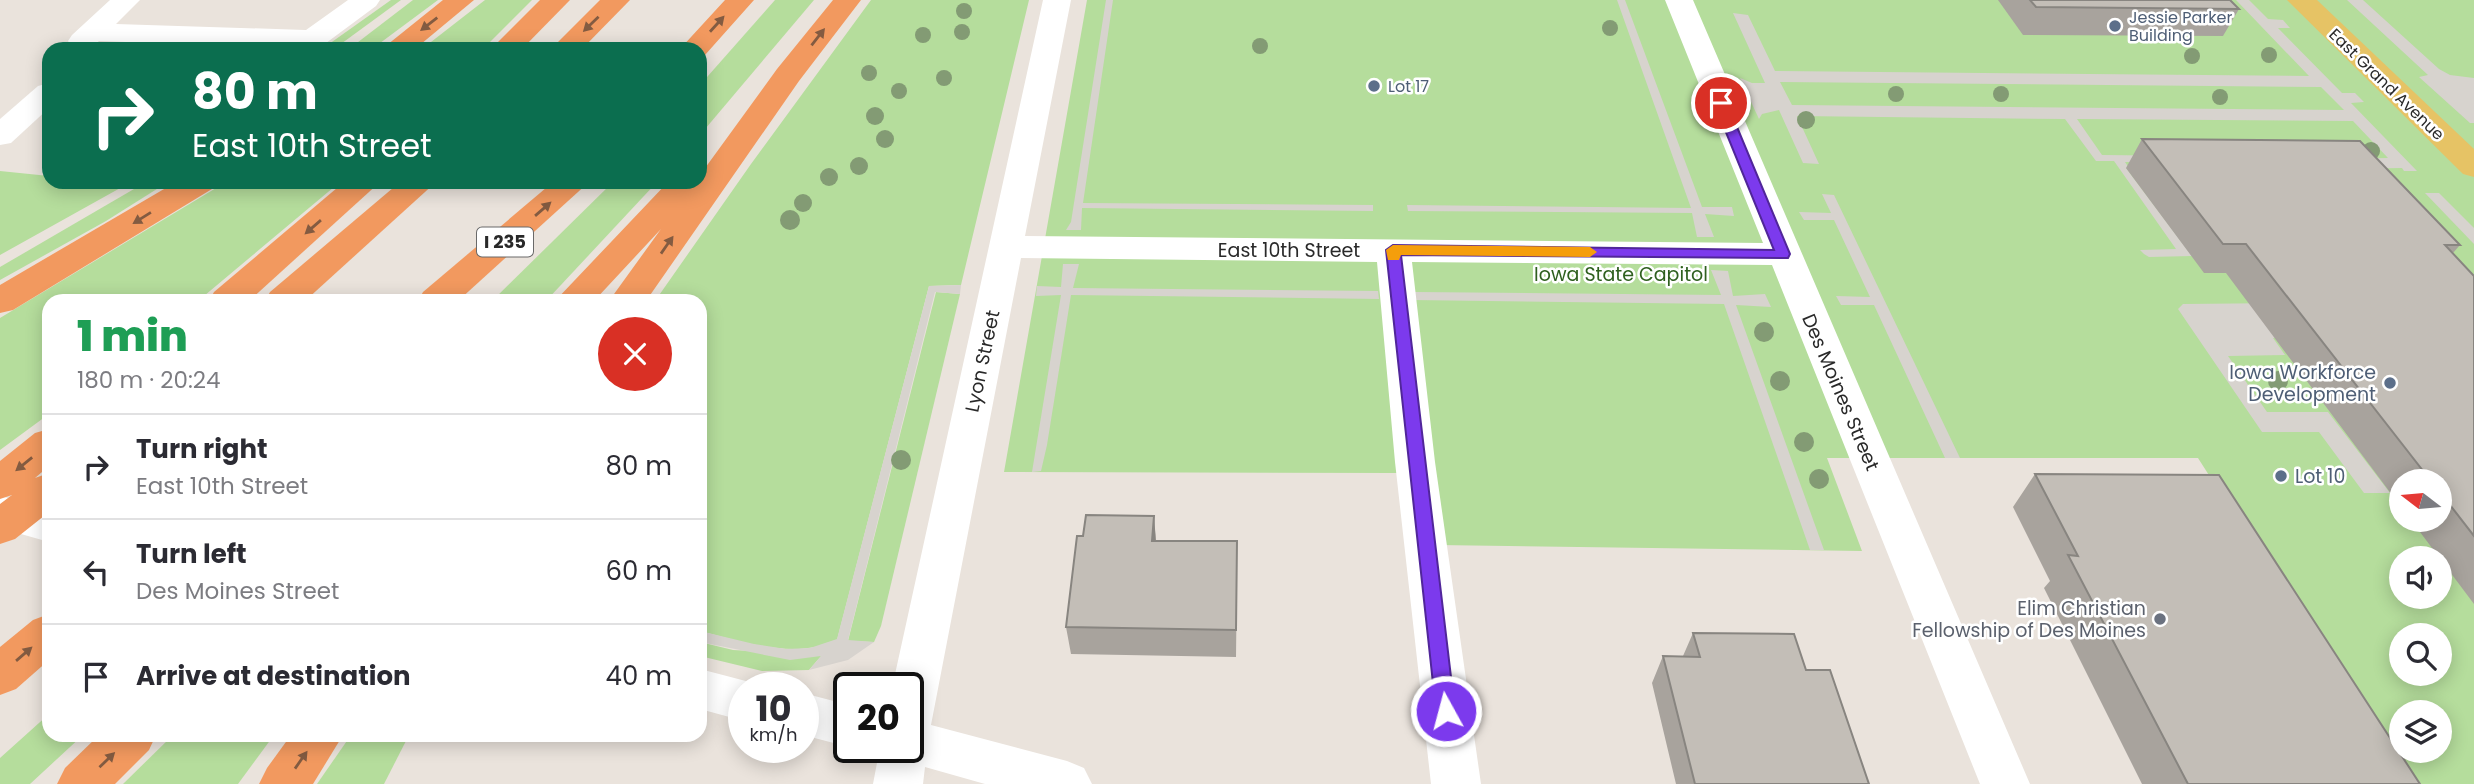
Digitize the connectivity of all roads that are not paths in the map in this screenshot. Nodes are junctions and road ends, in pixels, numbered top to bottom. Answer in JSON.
{"nodes":[{"id":1,"x":126,"y":0,"type":"edge"},
{"id":2,"x":366,"y":0,"type":"edge"},
{"id":3,"x":460,"y":0,"type":"edge"},
{"id":4,"x":556,"y":0,"type":"edge"},
{"id":5,"x":616,"y":0,"type":"edge"},
{"id":6,"x":740,"y":0,"type":"edge"},
{"id":7,"x":847,"y":0,"type":"edge"},
{"id":8,"x":1057,"y":0,"type":"edge"},
{"id":9,"x":1679,"y":0,"type":"edge"},
{"id":10,"x":2301,"y":0,"type":"edge"},
{"id":11,"x":94,"y":41,"type":"edge"},
{"id":12,"x":165,"y":42,"type":"edge"},
{"id":13,"x":309,"y":42,"type":"edge"},
{"id":14,"x":406,"y":42,"type":"edge"},
{"id":15,"x":513,"y":42,"type":"edge"},
{"id":16,"x":573,"y":42,"type":"edge"},
{"id":17,"x":701,"y":42,"type":"edge"},
{"id":18,"x":788,"y":75,"type":"junction"},
{"id":19,"x":42,"y":76,"type":"edge"},
{"id":20,"x":42,"y":98,"type":"edge"},
{"id":21,"x":0,"y":112,"type":"edge"},
{"id":22,"x":0,"y":136,"type":"edge"},
{"id":23,"x":707,"y":160,"type":"edge"},
{"id":24,"x":2474,"y":167,"type":"edge"},
{"id":25,"x":188,"y":189,"type":"edge"},
{"id":26,"x":356,"y":189,"type":"edge"},
{"id":27,"x":412,"y":189,"type":"edge"},
{"id":28,"x":565,"y":189,"type":"edge"},
{"id":29,"x":679,"y":189,"type":"edge"},
{"id":30,"x":707,"y":189,"type":"edge"},
{"id":31,"x":707,"y":189,"type":"edge"},
{"id":32,"x":1005,"y":247,"type":"junction"},
{"id":33,"x":1393,"y":250,"type":"junction"},
{"id":34,"x":1783,"y":254,"type":"junction"},
{"id":35,"x":235,"y":294,"type":"edge"},
{"id":36,"x":291,"y":294,"type":"edge"},
{"id":37,"x":444,"y":294,"type":"edge"},
{"id":38,"x":580,"y":294,"type":"edge"},
{"id":39,"x":632,"y":294,"type":"edge"},
{"id":40,"x":0,"y":301,"type":"edge"},
{"id":41,"x":42,"y":450,"type":"edge"},
{"id":42,"x":0,"y":483,"type":"edge"},
{"id":43,"x":42,"y":494,"type":"edge"},
{"id":44,"x":0,"y":512,"type":"edge"},
{"id":45,"x":42,"y":523,"type":"edge"},
{"id":46,"x":0,"y":527,"type":"edge"},
{"id":47,"x":42,"y":639,"type":"edge"},
{"id":48,"x":918,"y":672,"type":"edge"},
{"id":49,"x":0,"y":675,"type":"edge"},
{"id":50,"x":707,"y":691,"type":"edge"},
{"id":51,"x":728,"y":696,"type":"edge"},
{"id":52,"x":125,"y":742,"type":"edge"},
{"id":53,"x":314,"y":742,"type":"edge"},
{"id":54,"x":924,"y":745,"type":"edge"},
{"id":55,"x":901,"y":763,"type":"edge"},
{"id":56,"x":82,"y":784,"type":"edge"},
{"id":57,"x":284,"y":784,"type":"edge"},
{"id":58,"x":898,"y":784,"type":"edge"},
{"id":59,"x":1067,"y":784,"type":"edge"},
{"id":60,"x":1456,"y":784,"type":"edge"},
{"id":61,"x":2005,"y":784,"type":"edge"}],
"edges":[{"from":1,"to":11,"type":"street"},
{"from":2,"to":13,"type":"street"},
{"from":3,"to":14,"type":"highway","one_way":true},
{"from":4,"to":15,"type":"highway"},
{"from":5,"to":16,"type":"highway","one_way":true},
{"from":17,"to":6,"type":"highway","one_way":true},
{"from":18,"to":7,"type":"highway","one_way":true},
{"from":8,"to":32,"type":"street","name":"Lyon Street"},
{"from":9,"to":34,"type":"street","name":"Des Moines Street"},
{"from":10,"to":24,"type":"main road","name":"East Grand Avenue"},
{"from":11,"to":12,"type":"street"},
{"from":18,"to":23,"type":"highway"},
{"from":31,"to":18,"type":"highway","one_way":true},
{"from":19,"to":21,"type":"street"},
{"from":20,"to":22,"type":"street"},
{"from":25,"to":40,"type":"highway","one_way":true},
{"from":26,"to":35,"type":"highway","one_way":true},
{"from":27,"to":36,"type":"highway"},
{"from":37,"to":28,"type":"highway","number":"I 235","one_way":true},
{"from":29,"to":38,"type":"highway"},
{"from":39,"to":30,"type":"highway","one_way":true},
{"from":32,"to":33,"type":"street","name":"East 10th Street"},
{"from":32,"to":48,"type":"street","name":"Lyon Street"},
{"from":33,"to":34,"type":"street","name":"East 10th Street"},
{"from":33,"to":60,"type":"street"},
{"from":34,"to":61,"type":"street","name":"Des Moines Street"},
{"from":41,"to":42,"type":"highway","one_way":true},
{"from":43,"to":46,"type":"highway"},
{"from":44,"to":45,"type":"street"},
{"from":49,"to":47,"type":"highway","one_way":true},
{"from":50,"to":51,"type":"street"},
{"from":56,"to":52,"type":"highway","one_way":true},
{"from":57,"to":53,"type":"highway","one_way":true},
{"from":54,"to":59,"type":"street"},
{"from":55,"to":58,"type":"street"}]}
